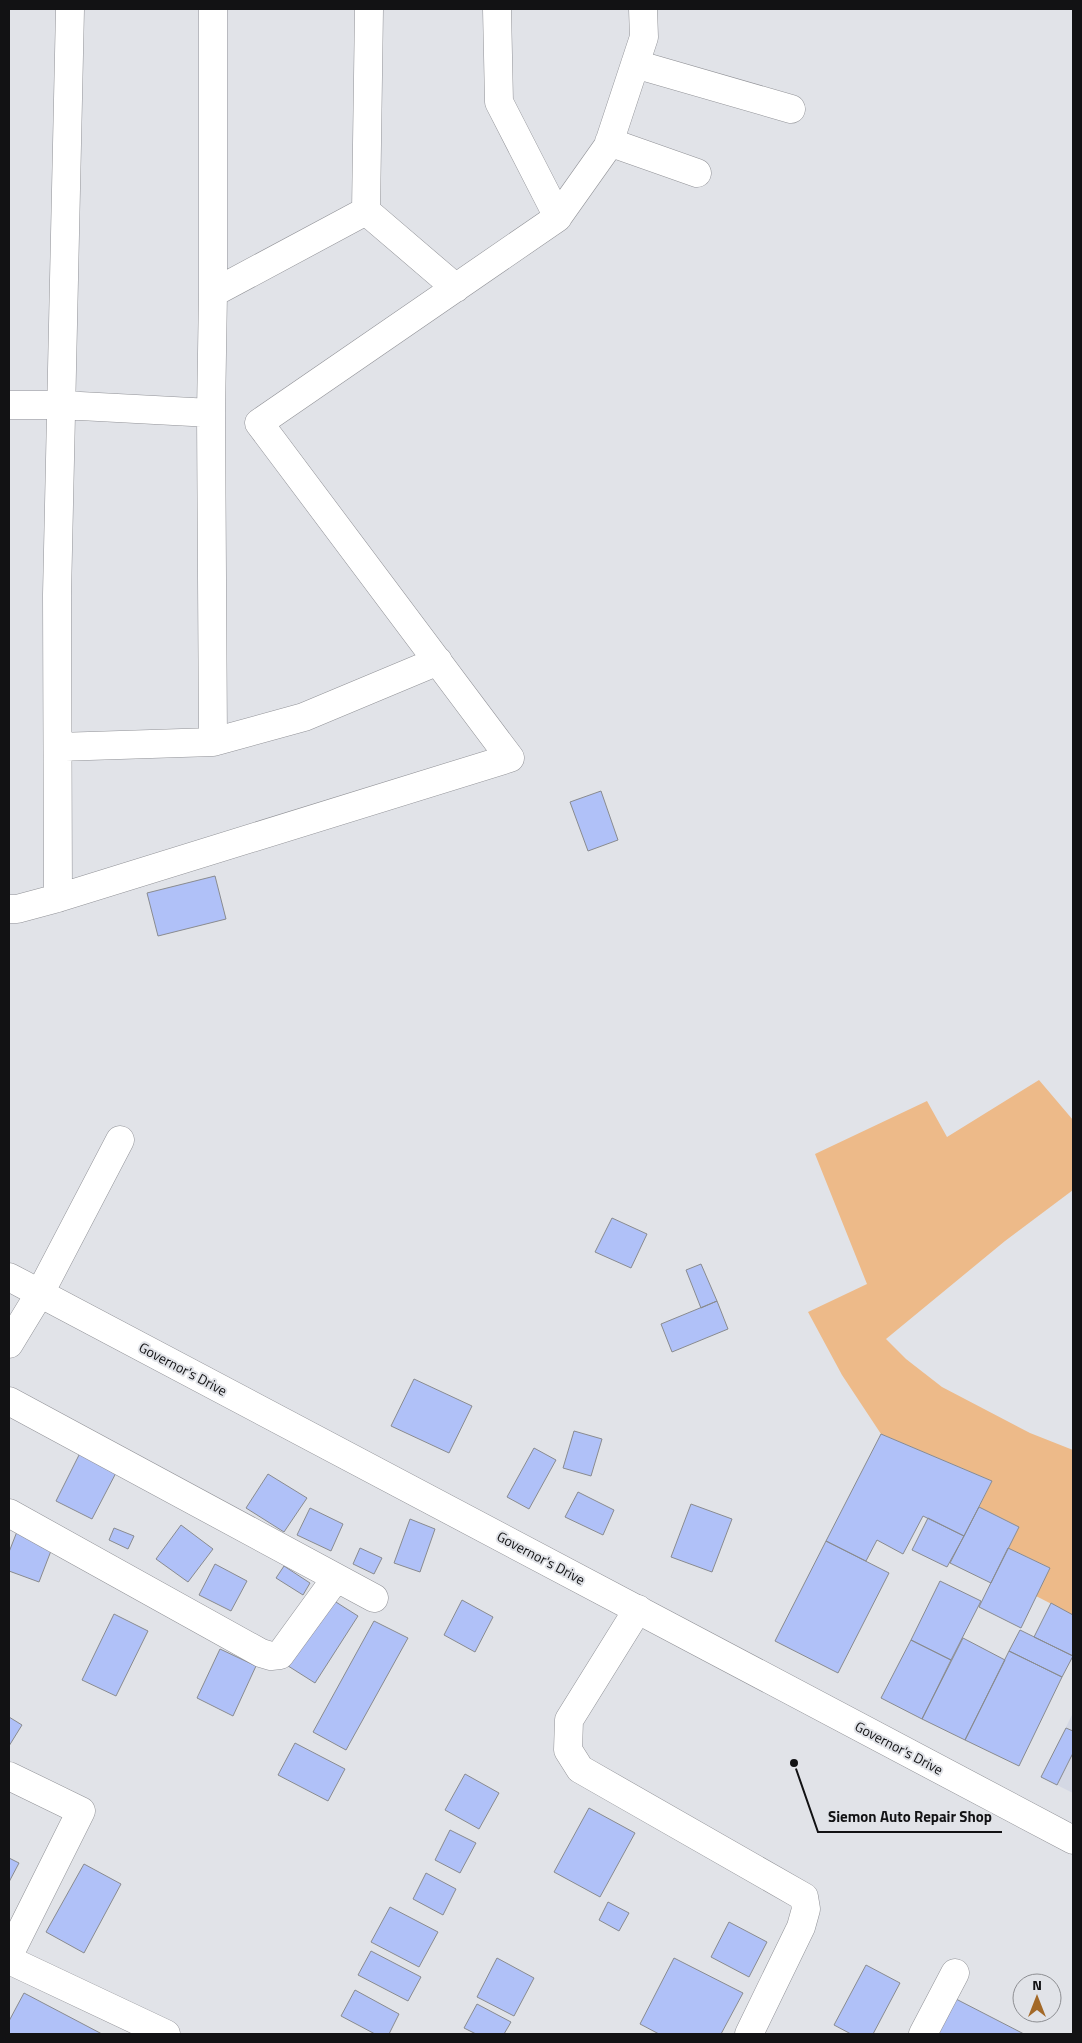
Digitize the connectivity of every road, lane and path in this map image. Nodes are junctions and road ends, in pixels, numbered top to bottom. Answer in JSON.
{"nodes":[{"id":1,"x":70,"y":9,"type":"edge"},
{"id":2,"x":213,"y":9,"type":"edge"},
{"id":3,"x":369,"y":9,"type":"edge"},
{"id":4,"x":497,"y":9,"type":"edge"},
{"id":5,"x":643,"y":9,"type":"edge"},
{"id":6,"x":635,"y":64,"type":"junction"},
{"id":7,"x":792,"y":109,"type":"dead end"},
{"id":8,"x":609,"y":142,"type":"junction"},
{"id":9,"x":697,"y":173,"type":"dead end"},
{"id":10,"x":366,"y":211,"type":"junction"},
{"id":11,"x":558,"y":216,"type":"junction"},
{"id":12,"x":456,"y":288,"type":"junction"},
{"id":13,"x":213,"y":293,"type":"junction"},
{"id":14,"x":9,"y":405,"type":"edge"},
{"id":15,"x":61,"y":406,"type":"junction"},
{"id":16,"x":211,"y":413,"type":"junction"},
{"id":17,"x":438,"y":661,"type":"junction"},
{"id":18,"x":213,"y":742,"type":"junction"},
{"id":19,"x":58,"y":747,"type":"junction"},
{"id":20,"x":58,"y":898,"type":"junction"},
{"id":21,"x":9,"y":909,"type":"edge"},
{"id":22,"x":120,"y":1140,"type":"dead end"},
{"id":23,"x":9,"y":1277,"type":"edge"},
{"id":24,"x":40,"y":1293,"type":"junction"},
{"id":25,"x":9,"y":1344,"type":"edge"},
{"id":26,"x":9,"y":1401,"type":"edge"},
{"id":27,"x":9,"y":1512,"type":"edge"},
{"id":28,"x":336,"y":1578,"type":"junction"},
{"id":29,"x":374,"y":1598,"type":"dead end"},
{"id":30,"x":638,"y":1609,"type":"junction"},
{"id":31,"x":9,"y":1776,"type":"edge"},
{"id":32,"x":1073,"y":1840,"type":"edge"},
{"id":33,"x":9,"y":1955,"type":"edge"},
{"id":34,"x":9,"y":1960,"type":"edge"},
{"id":35,"x":955,"y":1973,"type":"dead end"},
{"id":36,"x":166,"y":2034,"type":"edge"},
{"id":37,"x":749,"y":2034,"type":"edge"},
{"id":38,"x":922,"y":2034,"type":"edge"}],
"edges":[{"from":1,"to":15,"type":"street"},
{"from":2,"to":13,"type":"street"},
{"from":3,"to":10,"type":"street"},
{"from":4,"to":11,"type":"street"},
{"from":5,"to":6,"type":"street"},
{"from":6,"to":7,"type":"street"},
{"from":6,"to":8,"type":"street"},
{"from":8,"to":9,"type":"street"},
{"from":8,"to":11,"type":"street"},
{"from":10,"to":12,"type":"street"},
{"from":10,"to":13,"type":"street"},
{"from":11,"to":12,"type":"street"},
{"from":12,"to":17,"type":"street"},
{"from":13,"to":16,"type":"street"},
{"from":14,"to":15,"type":"street"},
{"from":15,"to":16,"type":"street"},
{"from":15,"to":19,"type":"street"},
{"from":16,"to":18,"type":"street"},
{"from":17,"to":18,"type":"street"},
{"from":17,"to":20,"type":"street"},
{"from":18,"to":19,"type":"street"},
{"from":19,"to":20,"type":"street"},
{"from":20,"to":21,"type":"street"},
{"from":22,"to":24,"type":"street"},
{"from":23,"to":24,"type":"street","name":"Governor's Drive"},
{"from":24,"to":25,"type":"street"},
{"from":24,"to":30,"type":"street","name":"Governor's Drive"},
{"from":26,"to":28,"type":"street"},
{"from":27,"to":28,"type":"street"},
{"from":28,"to":29,"type":"street"},
{"from":30,"to":32,"type":"street","name":"Governor's Drive"},
{"from":30,"to":37,"type":"street"},
{"from":31,"to":33,"type":"street"},
{"from":34,"to":36,"type":"street"},
{"from":35,"to":38,"type":"street"}]}
